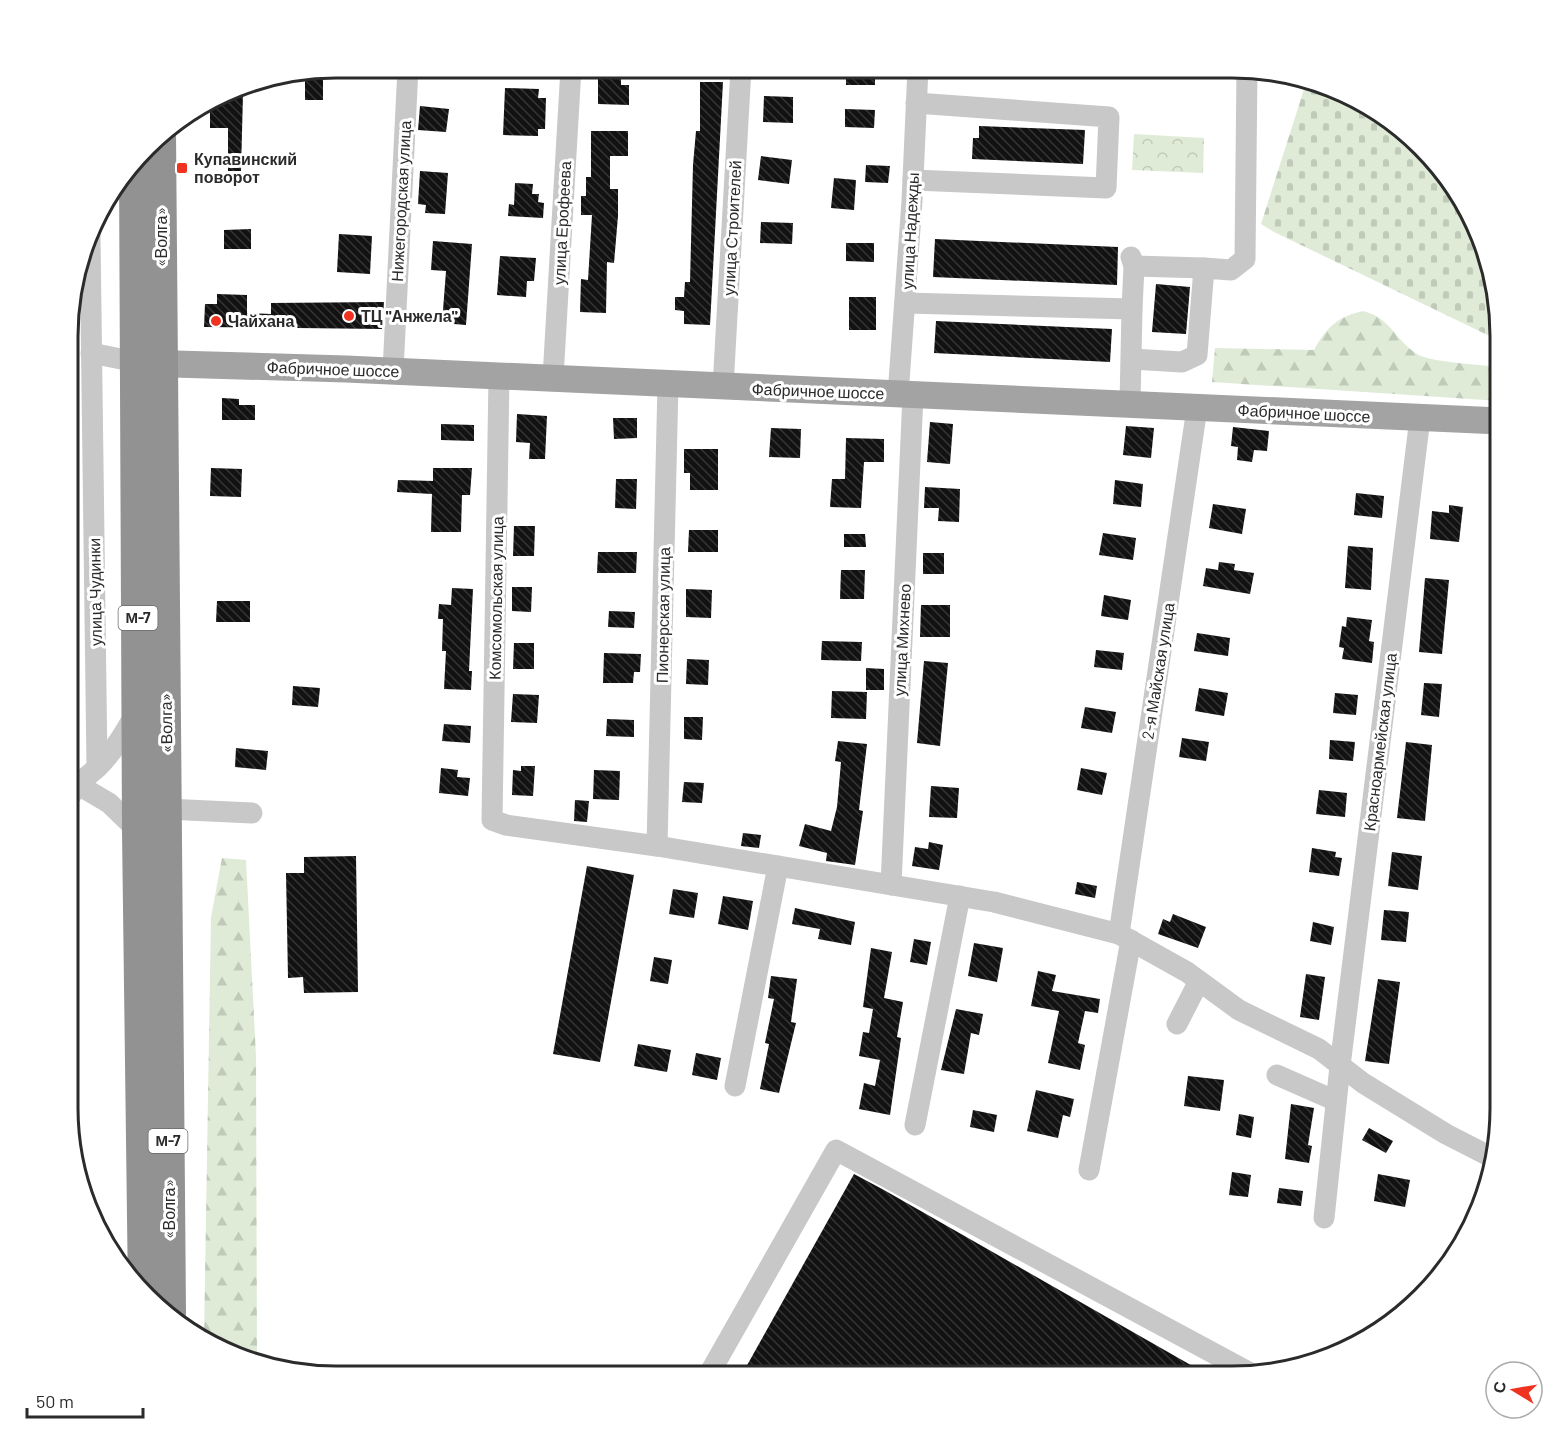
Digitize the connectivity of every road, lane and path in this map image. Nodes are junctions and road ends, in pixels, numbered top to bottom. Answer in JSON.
{"nodes":[{"id":1,"x":408,"y":78,"type":"edge"},
{"id":2,"x":570,"y":78,"type":"edge"},
{"id":3,"x":740,"y":78,"type":"edge"},
{"id":4,"x":917,"y":78,"type":"edge"},
{"id":5,"x":1247,"y":79,"type":"edge"},
{"id":6,"x":916,"y":103,"type":"junction"},
{"id":7,"x":159,"y":148,"type":"edge"},
{"id":8,"x":136,"y":173,"type":"edge"},
{"id":9,"x":913,"y":180,"type":"junction"},
{"id":10,"x":90,"y":259,"type":"edge"},
{"id":11,"x":1204,"y":268,"type":"junction"},
{"id":12,"x":906,"y":303,"type":"junction"},
{"id":13,"x":1132,"y":309,"type":"junction"},
{"id":14,"x":91,"y":353,"type":"junction"},
{"id":15,"x":1132,"y":359,"type":"junction"},
{"id":16,"x":149,"y":363,"type":"junction"},
{"id":17,"x":393,"y":371,"type":"junction"},
{"id":18,"x":499,"y":376,"type":"junction"},
{"id":19,"x":553,"y":378,"type":"junction"},
{"id":20,"x":668,"y":384,"type":"junction"},
{"id":21,"x":723,"y":387,"type":"junction"},
{"id":22,"x":906,"y":395,"type":"junction"},
{"id":23,"x":1130,"y":404,"type":"junction"},
{"id":24,"x":1197,"y":408,"type":"junction"},
{"id":25,"x":1420,"y":418,"type":"junction"},
{"id":26,"x":1490,"y":421,"type":"edge"},
{"id":27,"x":138,"y":710,"type":"junction"},
{"id":28,"x":98,"y":767,"type":"junction"},
{"id":29,"x":78,"y":782,"type":"edge"},
{"id":30,"x":78,"y":790,"type":"edge"},
{"id":31,"x":166,"y":809,"type":"junction"},
{"id":32,"x":252,"y":813,"type":"dead end"},
{"id":33,"x":138,"y":831,"type":"junction"},
{"id":34,"x":657,"y":846,"type":"junction"},
{"id":35,"x":778,"y":866,"type":"junction"},
{"id":36,"x":891,"y":885,"type":"junction"},
{"id":37,"x":960,"y":896,"type":"junction"},
{"id":38,"x":1125,"y":937,"type":"junction"},
{"id":39,"x":1199,"y":981,"type":"junction"},
{"id":40,"x":1177,"y":1024,"type":"dead end"},
{"id":41,"x":1340,"y":1066,"type":"junction"},
{"id":42,"x":1277,"y":1075,"type":"dead end"},
{"id":43,"x":735,"y":1086,"type":"dead end"},
{"id":44,"x":1336,"y":1101,"type":"junction"},
{"id":45,"x":915,"y":1125,"type":"dead end"},
{"id":46,"x":1486,"y":1154,"type":"edge"},
{"id":47,"x":1089,"y":1170,"type":"dead end"},
{"id":48,"x":1324,"y":1218,"type":"dead end"},
{"id":49,"x":144,"y":1280,"type":"edge"},
{"id":50,"x":170,"y":1305,"type":"edge"},
{"id":51,"x":714,"y":1366,"type":"edge"},
{"id":52,"x":1237,"y":1366,"type":"edge"}],
"edges":[{"from":1,"to":17,"type":"street","name":"Нижегородская улица"},
{"from":2,"to":19,"type":"street","name":"улица Ерофеева"},
{"from":3,"to":21,"type":"street","name":"улица Строителей"},
{"from":4,"to":6,"type":"street","name":"улица Надежды"},
{"from":5,"to":11,"type":"street"},
{"from":6,"to":9,"type":"street","name":"улица Надежды"},
{"from":6,"to":9,"type":"street"},
{"from":7,"to":16,"type":"highway","name":"«Волга»","number":"М-7"},
{"from":8,"to":16,"type":"highway","name":"«Волга»","number":"М-7"},
{"from":9,"to":12,"type":"street","name":"улица Надежды"},
{"from":10,"to":14,"type":"street","name":"улица Чудинки"},
{"from":11,"to":13,"type":"street"},
{"from":11,"to":15,"type":"street"},
{"from":12,"to":13,"type":"street"},
{"from":12,"to":22,"type":"street","name":"улица Надежды"},
{"from":13,"to":15,"type":"street"},
{"from":14,"to":16,"type":"street"},
{"from":14,"to":28,"type":"street","name":"улица Чудинки"},
{"from":15,"to":23,"type":"street"},
{"from":16,"to":17,"type":"main road","name":"Фабричное шоссе"},
{"from":16,"to":27,"type":"highway","name":"«Волга»","number":"М-7"},
{"from":16,"to":31,"type":"highway","name":"«Волга»","number":"М-7"},
{"from":17,"to":18,"type":"main road","name":"Фабричное шоссе"},
{"from":18,"to":19,"type":"main road","name":"Фабричное шоссе"},
{"from":18,"to":34,"type":"street","name":"Комсомольская улица"},
{"from":19,"to":20,"type":"main road","name":"Фабричное шоссе"},
{"from":20,"to":21,"type":"main road","name":"Фабричное шоссе"},
{"from":20,"to":34,"type":"street","name":"Пионерская улица"},
{"from":21,"to":22,"type":"main road","name":"Фабричное шоссе"},
{"from":22,"to":23,"type":"main road","name":"Фабричное шоссе"},
{"from":22,"to":36,"type":"street","name":"улица Михнево"},
{"from":23,"to":24,"type":"main road","name":"Фабричное шоссе"},
{"from":24,"to":25,"type":"main road","name":"Фабричное шоссе"},
{"from":24,"to":38,"type":"street","name":"2-я Майская улица"},
{"from":25,"to":26,"type":"main road","name":"Фабричное шоссе"},
{"from":25,"to":41,"type":"street","name":"Красноармейская улица"},
{"from":27,"to":28,"type":"street"},
{"from":27,"to":33,"type":"highway","name":"«Волга»","number":"М-7"},
{"from":28,"to":29,"type":"street"},
{"from":30,"to":33,"type":"street"},
{"from":31,"to":32,"type":"street"},
{"from":31,"to":50,"type":"highway","name":"«Волга»","number":"М-7"},
{"from":33,"to":49,"type":"highway","name":"«Волга»","number":"М-7"},
{"from":34,"to":35,"type":"street"},
{"from":35,"to":36,"type":"street"},
{"from":35,"to":43,"type":"street"},
{"from":36,"to":37,"type":"street"},
{"from":37,"to":38,"type":"street"},
{"from":37,"to":45,"type":"street"},
{"from":38,"to":39,"type":"street"},
{"from":38,"to":47,"type":"street","name":"2-я Майская улица"},
{"from":39,"to":40,"type":"street"},
{"from":39,"to":41,"type":"street"},
{"from":41,"to":44,"type":"street","name":"Красноармейская улица"},
{"from":41,"to":46,"type":"street"},
{"from":42,"to":44,"type":"street"},
{"from":44,"to":48,"type":"street","name":"Красноармейская улица"},
{"from":51,"to":52,"type":"street"}]}
